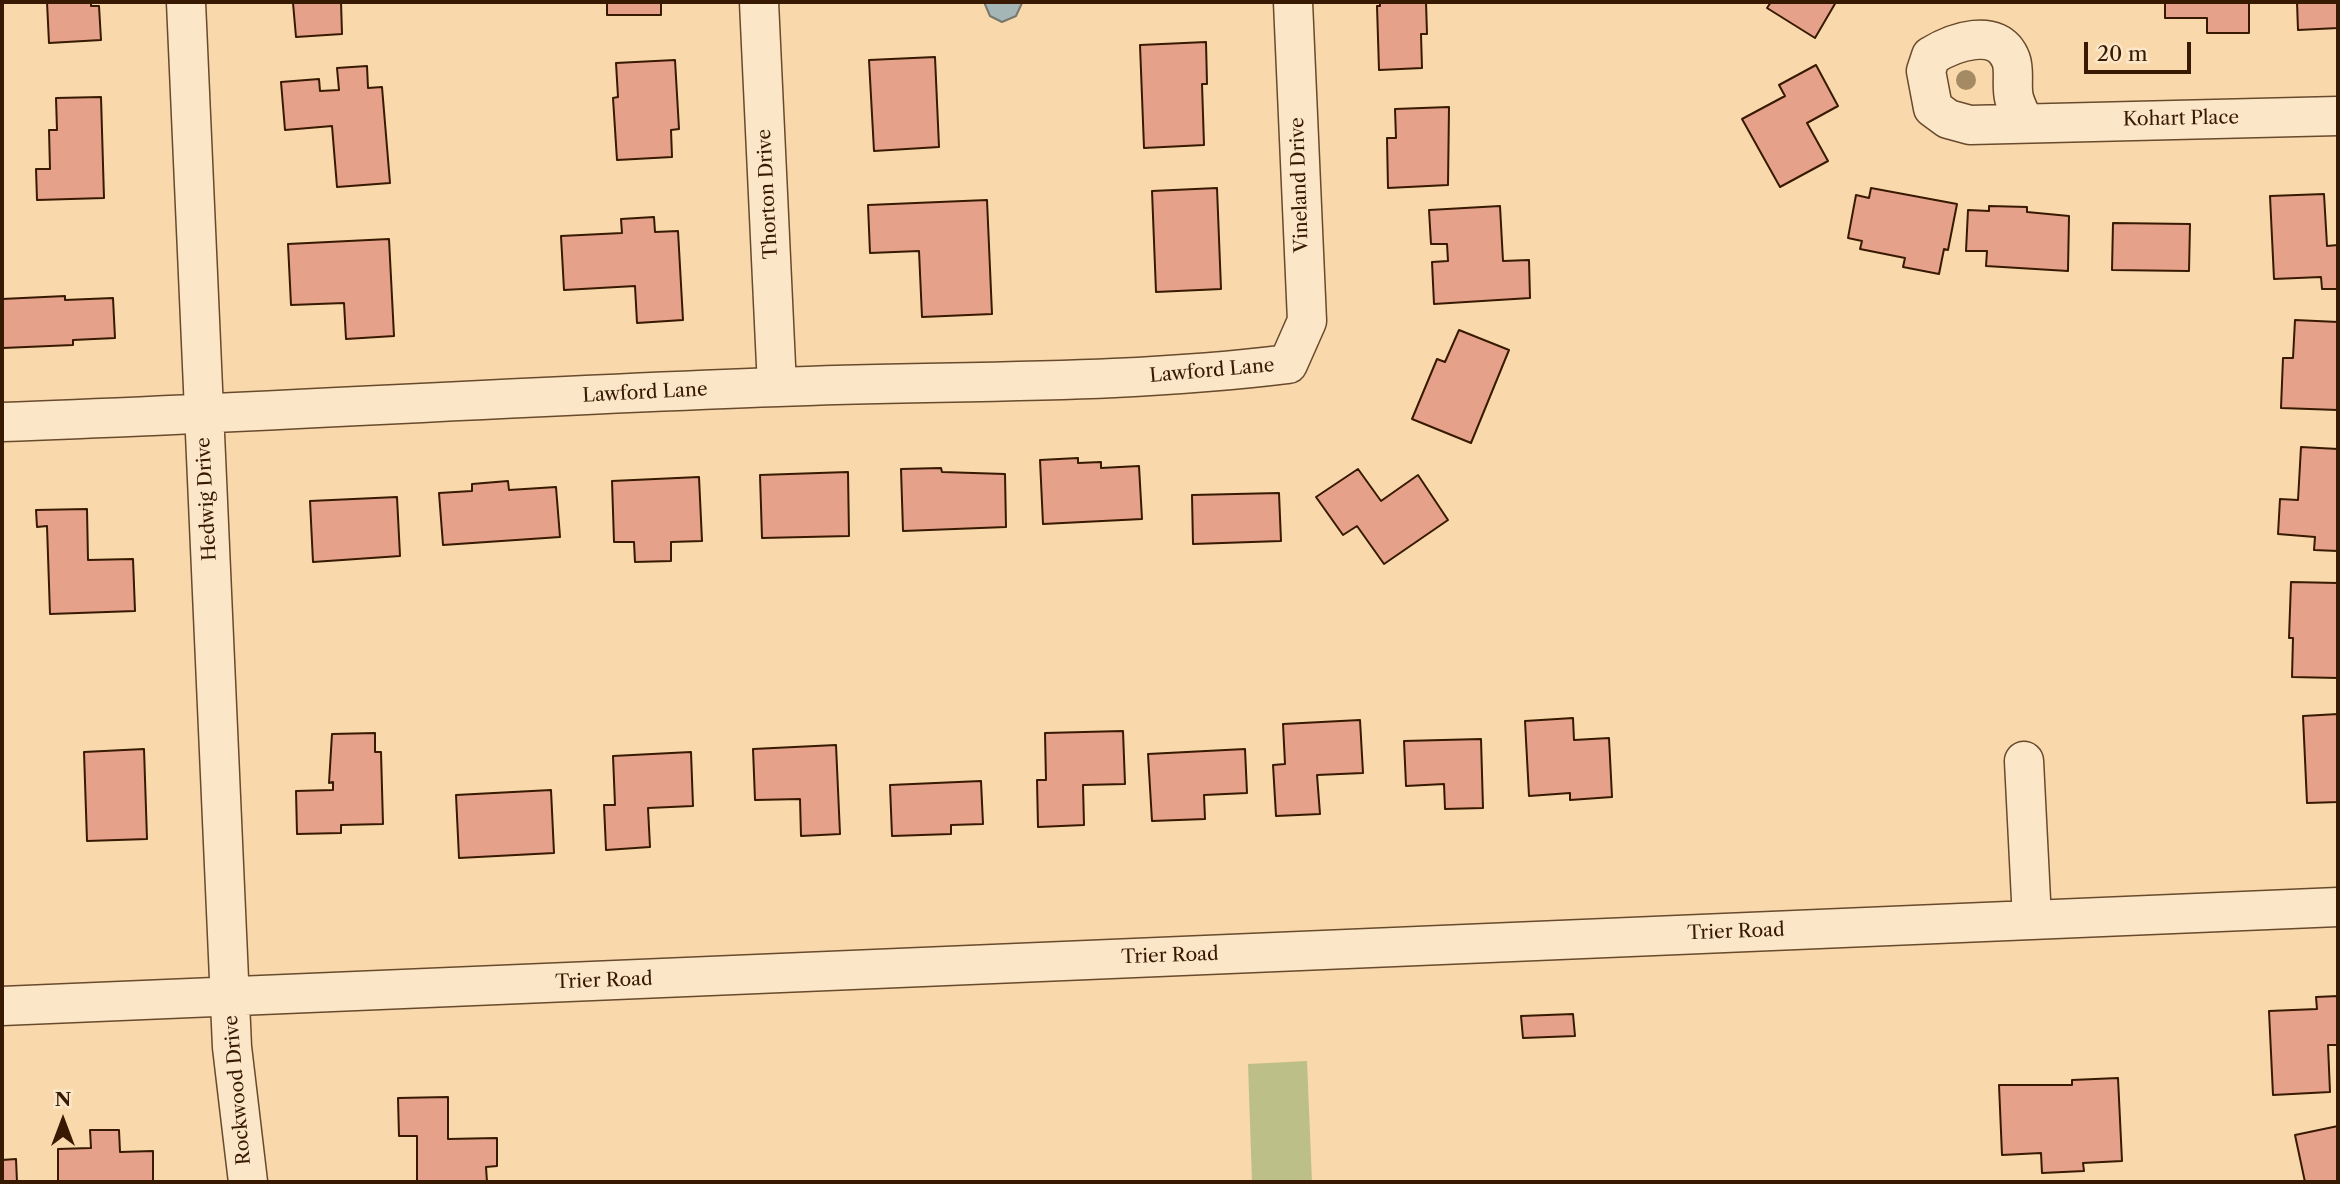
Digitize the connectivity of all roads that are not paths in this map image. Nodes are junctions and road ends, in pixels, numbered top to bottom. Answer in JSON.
{"nodes":[{"id":1,"x":186,"y":2,"type":"edge"},
{"id":2,"x":759,"y":2,"type":"edge"},
{"id":3,"x":1293,"y":2,"type":"edge"},
{"id":4,"x":2338,"y":116,"type":"edge"},
{"id":5,"x":2024,"y":123,"type":"dead end"},
{"id":6,"x":1288,"y":364,"type":"joint"},
{"id":7,"x":777,"y":387,"type":"junction"},
{"id":8,"x":203,"y":415,"type":"junction"},
{"id":9,"x":2,"y":422,"type":"edge"},
{"id":10,"x":2024,"y":761,"type":"dead end"},
{"id":11,"x":2338,"y":907,"type":"edge"},
{"id":12,"x":2032,"y":920,"type":"junction"},
{"id":13,"x":230,"y":997,"type":"junction"},
{"id":14,"x":2,"y":1006,"type":"edge"},
{"id":15,"x":248,"y":1182,"type":"edge"}],
"edges":[{"from":1,"to":8,"type":"street","name":"Hedwig Drive"},
{"from":2,"to":7,"type":"street","name":"Thorton Drive"},
{"from":3,"to":6,"type":"street","name":"Vineland Drive"},
{"from":4,"to":5,"type":"street","name":"Kohart Place"},
{"from":6,"to":7,"type":"street","name":"Lawford Lane"},
{"from":7,"to":8,"type":"street","name":"Lawford Lane"},
{"from":8,"to":9,"type":"street","name":"Lawford Lane"},
{"from":8,"to":13,"type":"street","name":"Hedwig Drive"},
{"from":10,"to":12,"type":"street"},
{"from":11,"to":12,"type":"street","name":"Trier Road"},
{"from":12,"to":13,"type":"street","name":"Trier Road"},
{"from":13,"to":14,"type":"street","name":"Trier Road"},
{"from":13,"to":15,"type":"street","name":"Rockwood Drive"}]}
